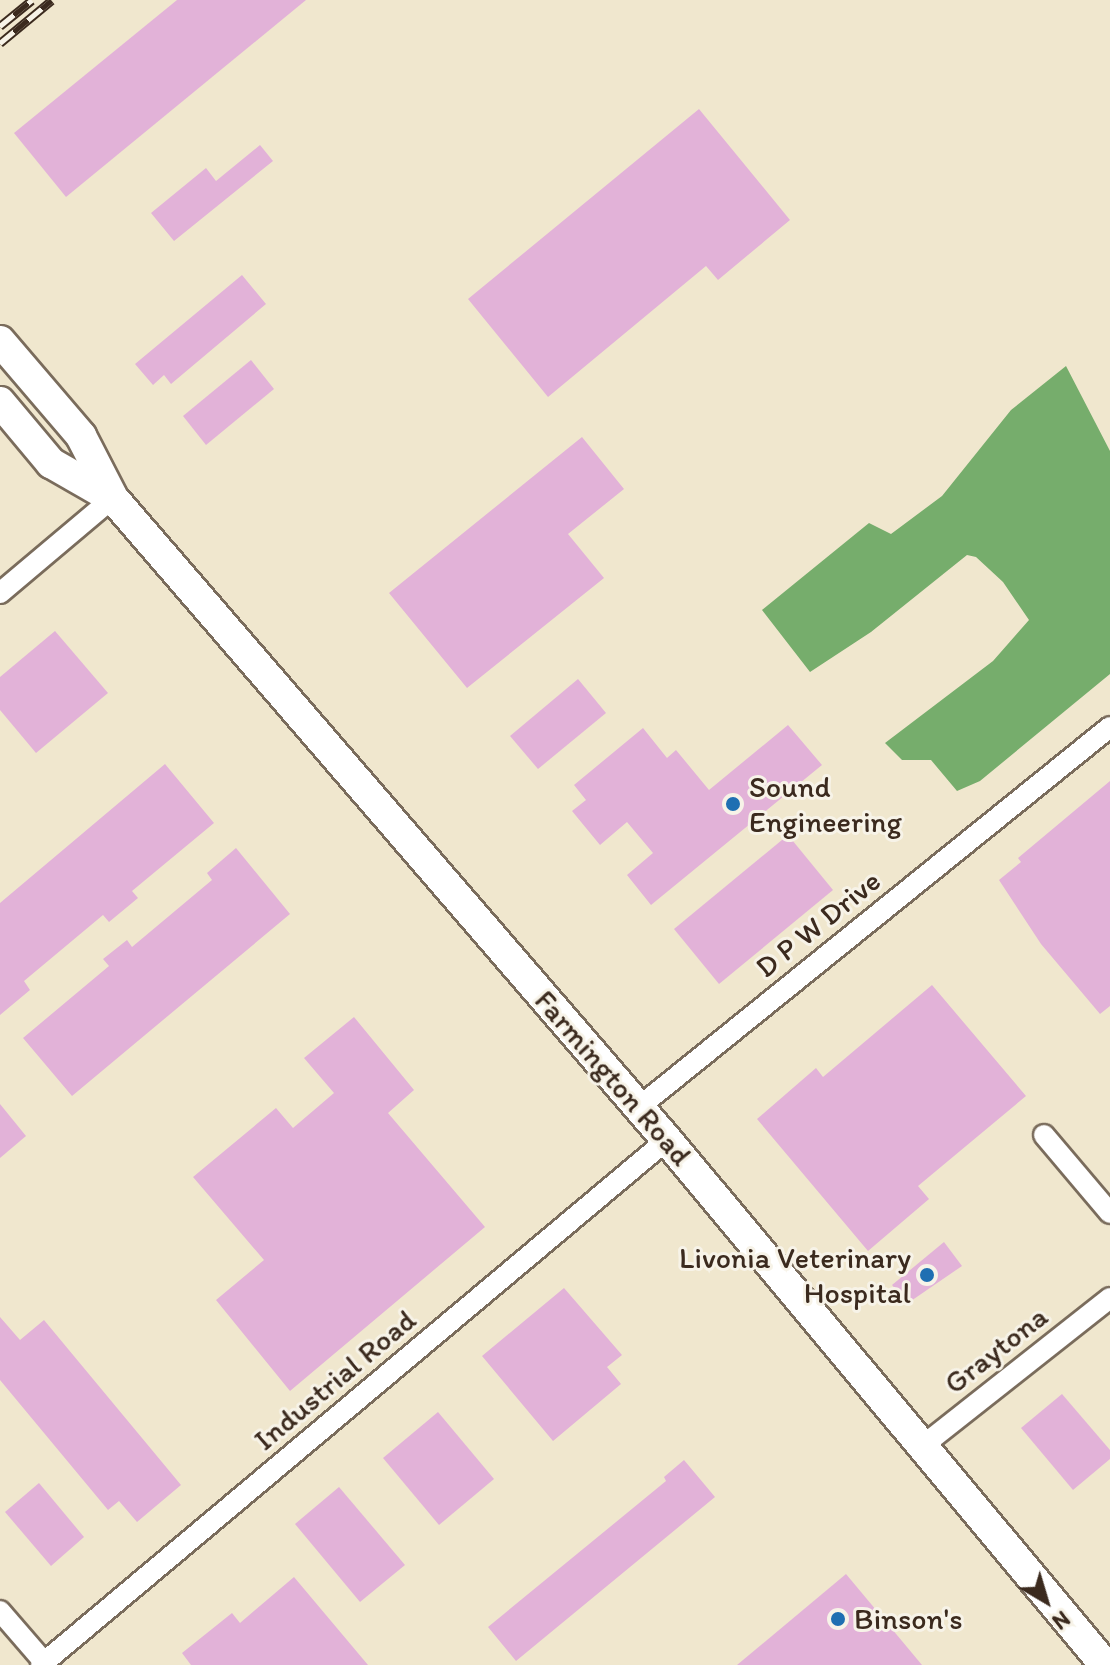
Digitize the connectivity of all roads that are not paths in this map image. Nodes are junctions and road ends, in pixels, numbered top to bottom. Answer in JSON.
{"nodes":[{"id":1,"x":0,"y":341,"type":"edge"},
{"id":2,"x":0,"y":402,"type":"edge"},
{"id":3,"x":113,"y":498,"type":"junction"},
{"id":4,"x":0,"y":593,"type":"edge"},
{"id":5,"x":1110,"y":727,"type":"edge"},
{"id":6,"x":639,"y":1107,"type":"junction"},
{"id":7,"x":1044,"y":1135,"type":"dead end"},
{"id":8,"x":667,"y":1140,"type":"junction"},
{"id":9,"x":1110,"y":1213,"type":"edge"},
{"id":10,"x":1110,"y":1298,"type":"edge"},
{"id":11,"x":920,"y":1448,"type":"junction"},
{"id":12,"x":0,"y":1611,"type":"edge"},
{"id":13,"x":42,"y":1664,"type":"edge"},
{"id":14,"x":1105,"y":1665,"type":"edge"}],
"edges":[{"from":1,"to":3,"type":"main road","name":"Farmington Road"},
{"from":2,"to":3,"type":"main road","name":"Farmington Road"},
{"from":3,"to":4,"type":"street"},
{"from":3,"to":6,"type":"main road","name":"Farmington Road"},
{"from":5,"to":6,"type":"street","name":"D P W Drive"},
{"from":6,"to":8,"type":"main road","name":"Farmington Road"},
{"from":7,"to":9,"type":"street"},
{"from":8,"to":11,"type":"main road","name":"Farmington Road"},
{"from":8,"to":13,"type":"street","name":"Industrial Road"},
{"from":10,"to":11,"type":"street","name":"Graytona"},
{"from":11,"to":14,"type":"main road","name":"Farmington Road"},
{"from":12,"to":13,"type":"street"}]}
